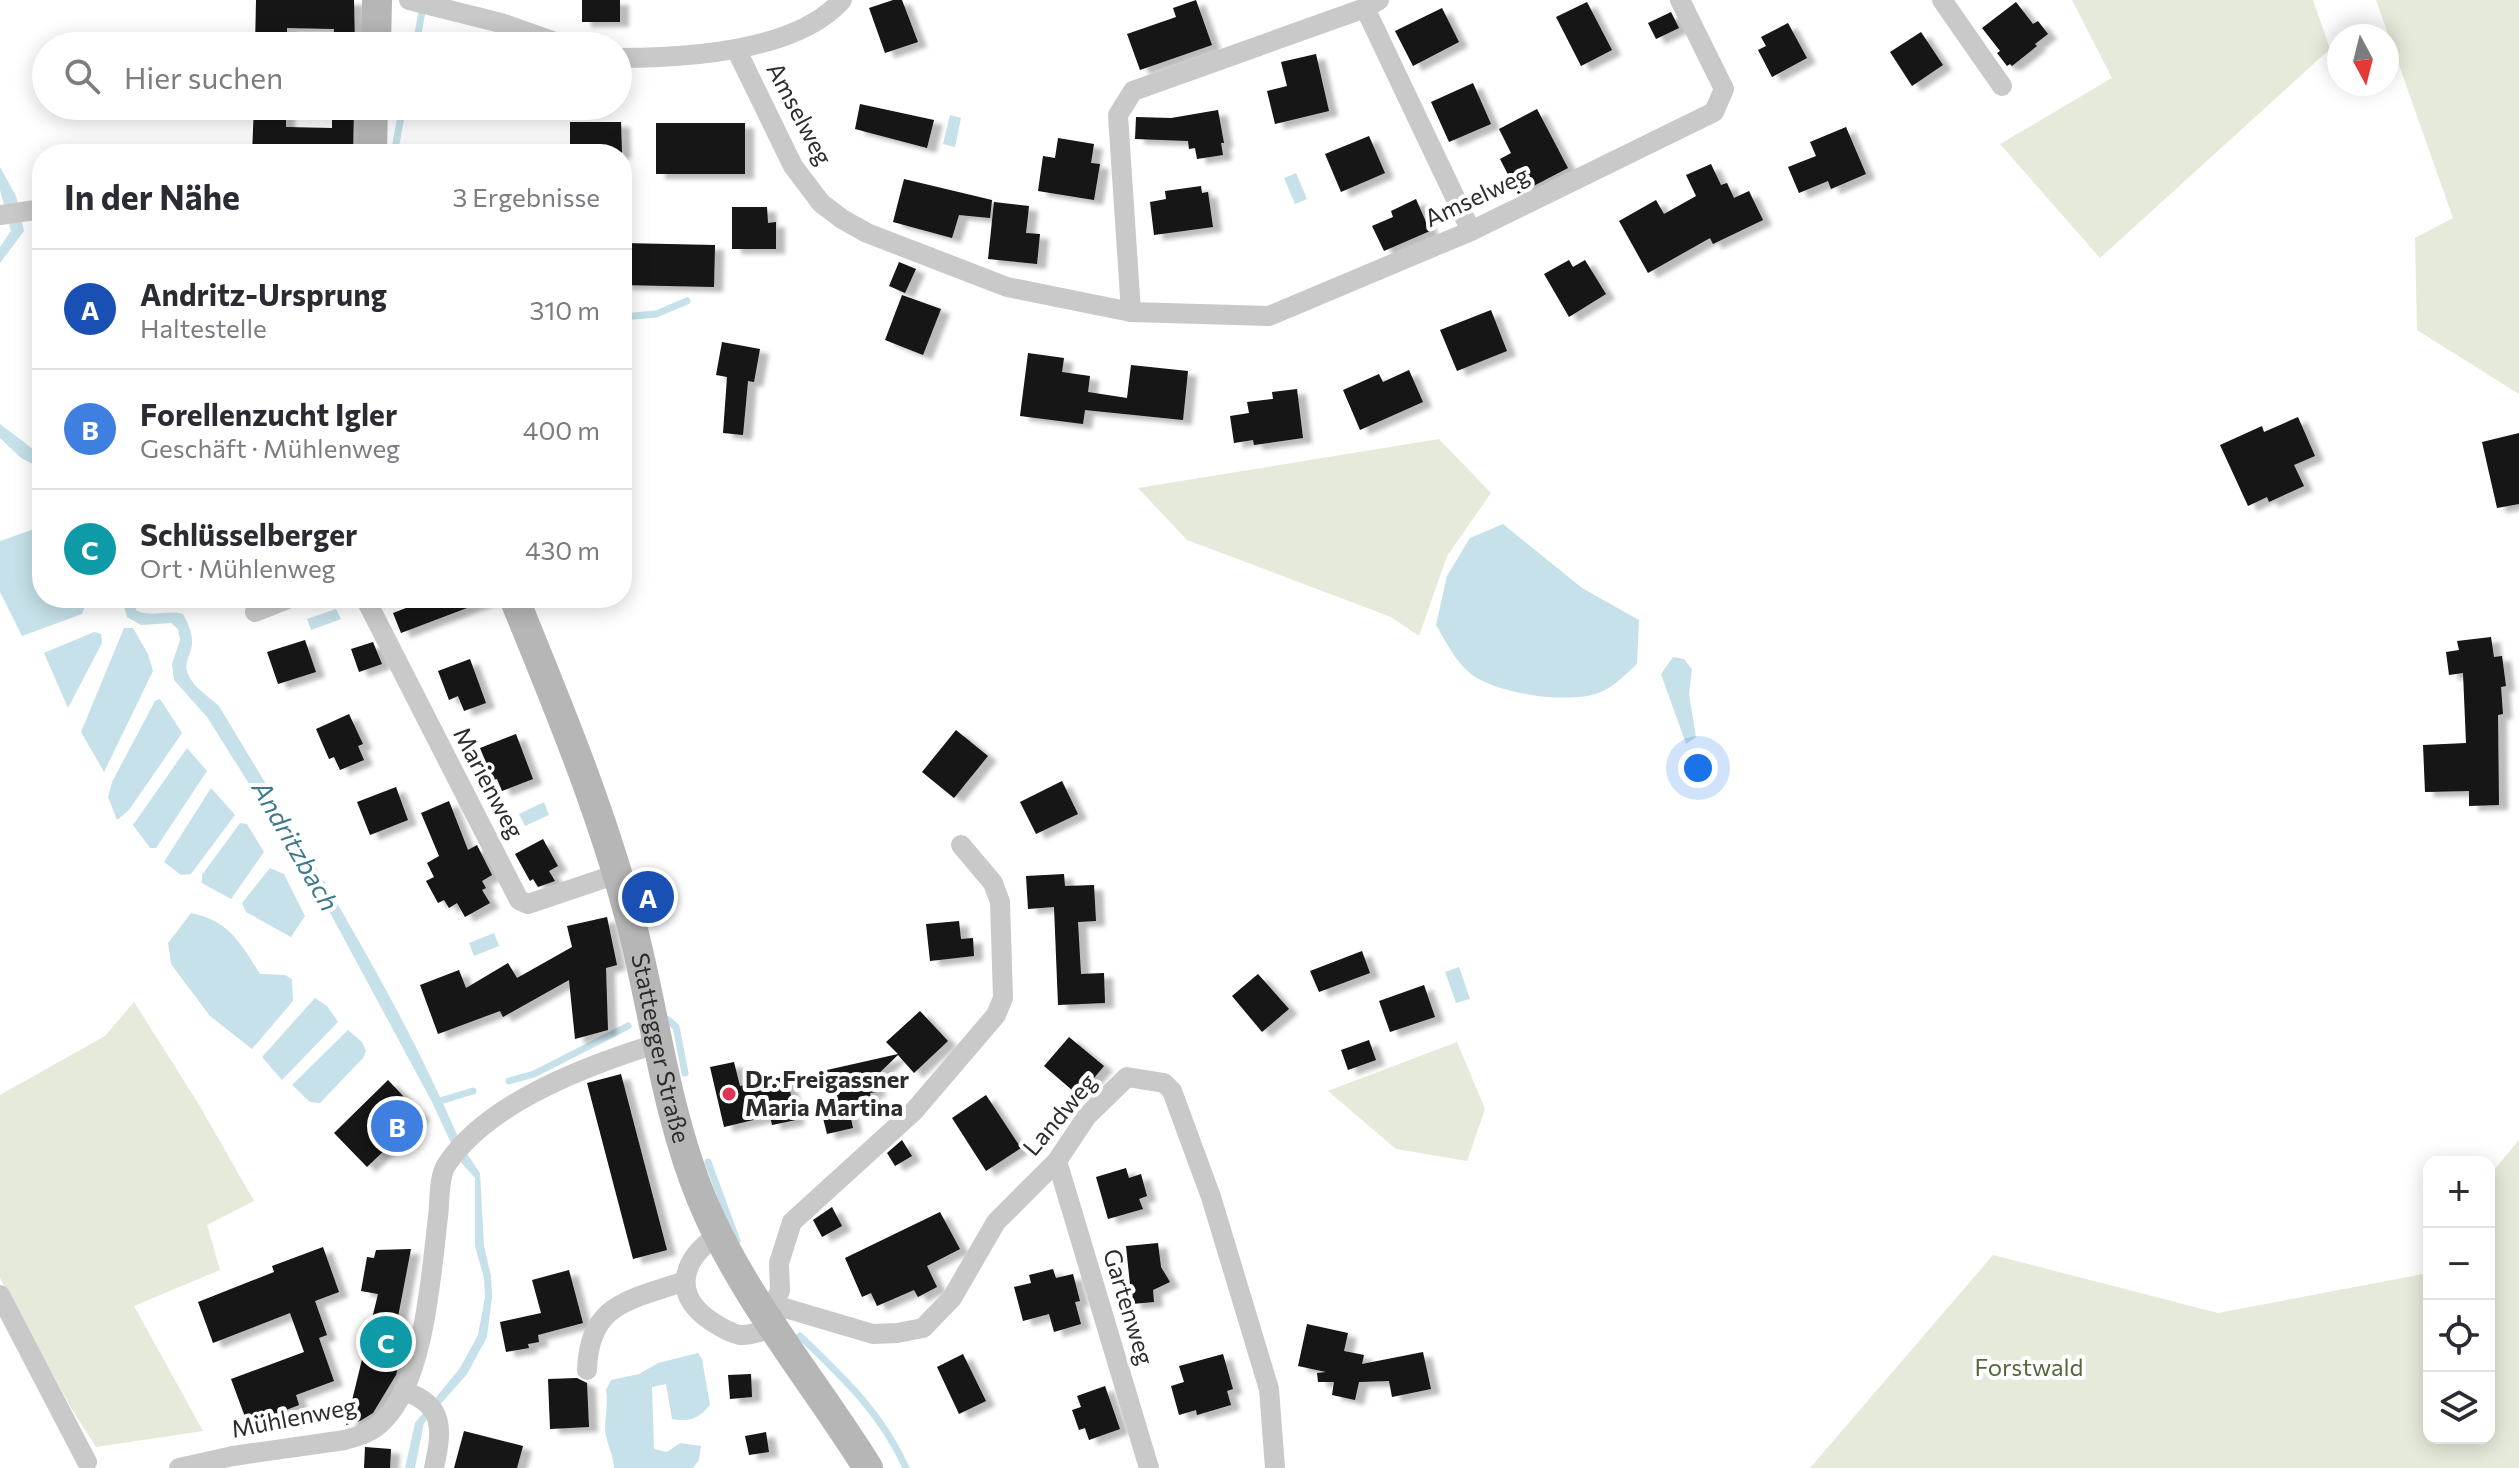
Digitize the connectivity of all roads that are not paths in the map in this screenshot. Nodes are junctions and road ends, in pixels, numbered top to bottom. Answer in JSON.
{"nodes":[{"id":1,"x":377,"y":0,"type":"edge"},
{"id":2,"x":842,"y":0,"type":"edge"},
{"id":3,"x":1680,"y":0,"type":"edge"},
{"id":4,"x":1942,"y":0,"type":"edge"},
{"id":5,"x":419,"y":3,"type":"edge"},
{"id":6,"x":1372,"y":4,"type":"edge"},
{"id":7,"x":376,"y":32,"type":"edge"},
{"id":8,"x":526,"y":32,"type":"edge"},
{"id":9,"x":737,"y":51,"type":"junction"},
{"id":10,"x":632,"y":57,"type":"edge"},
{"id":11,"x":2002,"y":86,"type":"dead end"},
{"id":12,"x":373,"y":120,"type":"edge"},
{"id":13,"x":372,"y":144,"type":"edge"},
{"id":14,"x":32,"y":210,"type":"edge"},
{"id":15,"x":1,"y":214,"type":"edge"},
{"id":16,"x":1471,"y":231,"type":"junction"},
{"id":17,"x":1131,"y":312,"type":"junction"},
{"id":18,"x":265,"y":608,"type":"edge"},
{"id":19,"x":370,"y":608,"type":"edge"},
{"id":20,"x":518,"y":608,"type":"edge"},
{"id":21,"x":255,"y":612,"type":"dead end"},
{"id":22,"x":961,"y":845,"type":"dead end"},
{"id":23,"x":617,"y":874,"type":"junction"},
{"id":24,"x":656,"y":1044,"type":"junction"},
{"id":25,"x":1057,"y":1161,"type":"junction"},
{"id":26,"x":718,"y":1235,"type":"junction"},
{"id":27,"x":685,"y":1281,"type":"junction"},
{"id":28,"x":0,"y":1295,"type":"edge"},
{"id":29,"x":768,"y":1324,"type":"junction"},
{"id":30,"x":587,"y":1370,"type":"dead end"},
{"id":31,"x":403,"y":1391,"type":"junction"},
{"id":32,"x":88,"y":1466,"type":"edge"},
{"id":33,"x":179,"y":1468,"type":"edge"},
{"id":34,"x":434,"y":1468,"type":"edge"},
{"id":35,"x":868,"y":1468,"type":"edge"},
{"id":36,"x":1149,"y":1468,"type":"edge"},
{"id":37,"x":1275,"y":1468,"type":"edge"}],
"edges":[{"from":1,"to":7,"type":"main road"},
{"from":2,"to":9,"type":"street"},
{"from":3,"to":16,"type":"street","name":"Amselweg"},
{"from":4,"to":11,"type":"street"},
{"from":5,"to":8,"type":"street"},
{"from":6,"to":16,"type":"street"},
{"from":6,"to":17,"type":"street"},
{"from":9,"to":10,"type":"street"},
{"from":9,"to":17,"type":"street","name":"Amselweg"},
{"from":12,"to":13,"type":"main road"},
{"from":14,"to":15,"type":"street"},
{"from":16,"to":17,"type":"street","name":"Amselweg"},
{"from":18,"to":21,"type":"street"},
{"from":19,"to":23,"type":"street","name":"Marienweg"},
{"from":20,"to":23,"type":"main road","name":"Stattegger Straße"},
{"from":22,"to":29,"type":"street"},
{"from":23,"to":24,"type":"main road","name":"Stattegger Straße"},
{"from":24,"to":26,"type":"main road","name":"Stattegger Straße"},
{"from":24,"to":31,"type":"street","name":"Mühlenweg"},
{"from":25,"to":29,"type":"street","name":"Landweg"},
{"from":25,"to":36,"type":"street","name":"Gartenweg"},
{"from":25,"to":37,"type":"street","name":"Landweg"},
{"from":26,"to":27,"type":"street"},
{"from":26,"to":29,"type":"main road","name":"Stattegger Straße"},
{"from":27,"to":29,"type":"street","name":"Landweg"},
{"from":27,"to":30,"type":"street"},
{"from":28,"to":32,"type":"street"},
{"from":29,"to":35,"type":"main road","name":"Stattegger Straße"},
{"from":31,"to":33,"type":"street","name":"Mühlenweg"},
{"from":31,"to":34,"type":"street"}]}
